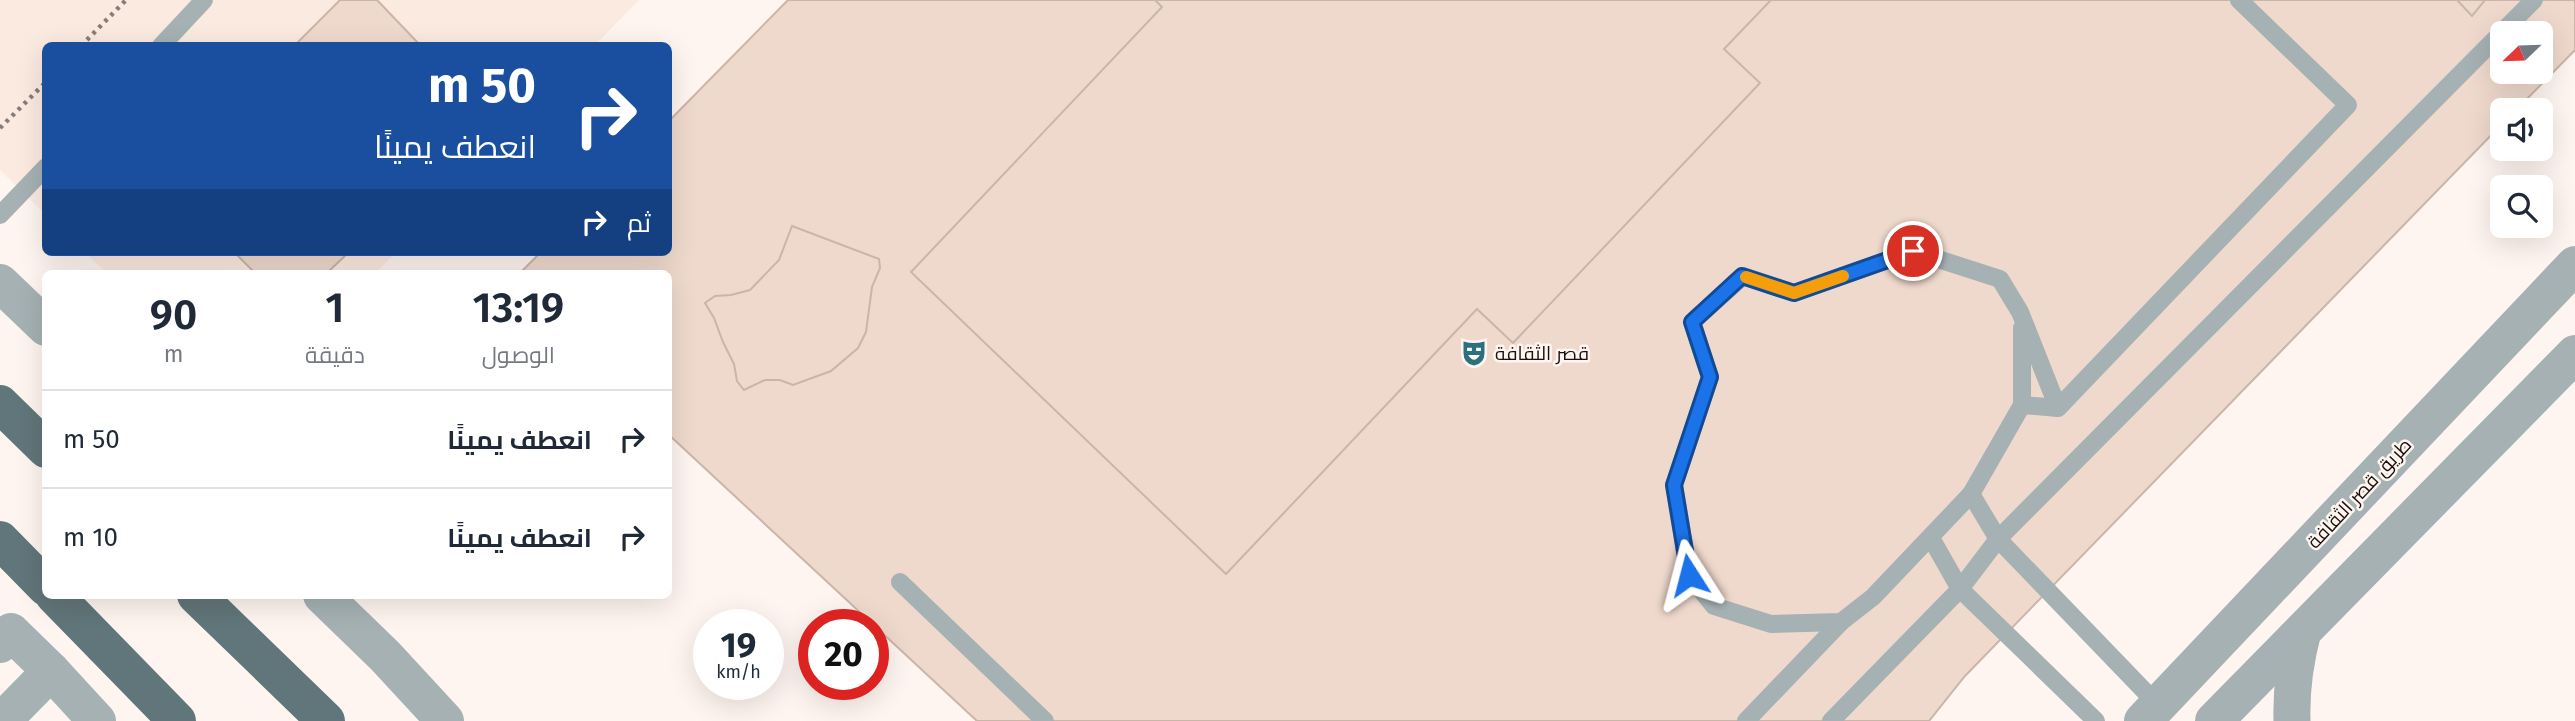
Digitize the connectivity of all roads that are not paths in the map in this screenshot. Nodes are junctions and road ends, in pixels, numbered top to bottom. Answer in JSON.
{"nodes":[{"id":1,"x":204,"y":0,"type":"edge"},
{"id":2,"x":2239,"y":0,"type":"edge"},
{"id":3,"x":2534,"y":0,"type":"edge"},
{"id":4,"x":164,"y":42,"type":"edge"},
{"id":5,"x":42,"y":171,"type":"edge"},
{"id":6,"x":0,"y":215,"type":"edge"},
{"id":7,"x":2575,"y":265,"type":"edge"},
{"id":8,"x":0,"y":283,"type":"edge"},
{"id":9,"x":2022,"y":317,"type":"junction"},
{"id":10,"x":42,"y":323,"type":"edge"},
{"id":11,"x":2575,"y":354,"type":"edge"},
{"id":12,"x":0,"y":404,"type":"edge"},
{"id":13,"x":2022,"y":405,"type":"junction"},
{"id":14,"x":2059,"y":408,"type":"junction"},
{"id":15,"x":42,"y":445,"type":"edge"},
{"id":16,"x":1971,"y":494,"type":"junction"},
{"id":17,"x":1931,"y":538,"type":"junction"},
{"id":18,"x":1997,"y":539,"type":"junction"},
{"id":19,"x":0,"y":540,"type":"edge"},
{"id":20,"x":900,"y":582,"type":"dead end"},
{"id":21,"x":42,"y":583,"type":"edge"},
{"id":22,"x":1960,"y":589,"type":"junction"},
{"id":23,"x":58,"y":599,"type":"edge"},
{"id":24,"x":200,"y":599,"type":"edge"},
{"id":25,"x":326,"y":599,"type":"edge"},
{"id":26,"x":1841,"y":622,"type":"junction"},
{"id":27,"x":2303,"y":631,"type":"junction"},
{"id":28,"x":4,"y":633,"type":"edge"},
{"id":29,"x":51,"y":671,"type":"junction"},
{"id":30,"x":2150,"y":713,"type":"edge"},
{"id":31,"x":2,"y":721,"type":"edge"},
{"id":32,"x":97,"y":721,"type":"edge"},
{"id":33,"x":177,"y":721,"type":"edge"},
{"id":34,"x":326,"y":721,"type":"edge"},
{"id":35,"x":445,"y":721,"type":"edge"},
{"id":36,"x":1045,"y":721,"type":"edge"},
{"id":37,"x":1746,"y":721,"type":"edge"},
{"id":38,"x":1831,"y":721,"type":"edge"},
{"id":39,"x":2096,"y":721,"type":"edge"},
{"id":40,"x":2214,"y":721,"type":"edge"},
{"id":41,"x":2292,"y":721,"type":"edge"}],
"edges":[{"from":1,"to":4,"type":"lane"},
{"from":2,"to":14,"type":"lane"},
{"from":3,"to":18,"type":"lane"},
{"from":5,"to":6,"type":"lane"},
{"from":7,"to":30,"type":"street","name":"طريق قصر الثقافة"},
{"from":8,"to":10,"type":"street"},
{"from":9,"to":13,"type":"lane"},
{"from":9,"to":14,"type":"lane"},
{"from":9,"to":26,"type":"lane"},
{"from":11,"to":27,"type":"street"},
{"from":12,"to":15,"type":"main road"},
{"from":13,"to":14,"type":"lane"},
{"from":13,"to":16,"type":"lane"},
{"from":16,"to":17,"type":"lane"},
{"from":16,"to":18,"type":"lane"},
{"from":17,"to":22,"type":"lane"},
{"from":17,"to":26,"type":"lane"},
{"from":18,"to":22,"type":"lane"},
{"from":18,"to":30,"type":"lane"},
{"from":19,"to":21,"type":"main road"},
{"from":20,"to":36,"type":"lane"},
{"from":22,"to":38,"type":"lane"},
{"from":22,"to":39,"type":"lane"},
{"from":23,"to":33,"type":"main road"},
{"from":24,"to":34,"type":"main road"},
{"from":25,"to":35,"type":"street"},
{"from":26,"to":37,"type":"lane"},
{"from":27,"to":40,"type":"street"},
{"from":27,"to":41,"type":"street"},
{"from":28,"to":29,"type":"street"},
{"from":29,"to":31,"type":"street"},
{"from":29,"to":32,"type":"street"}]}
